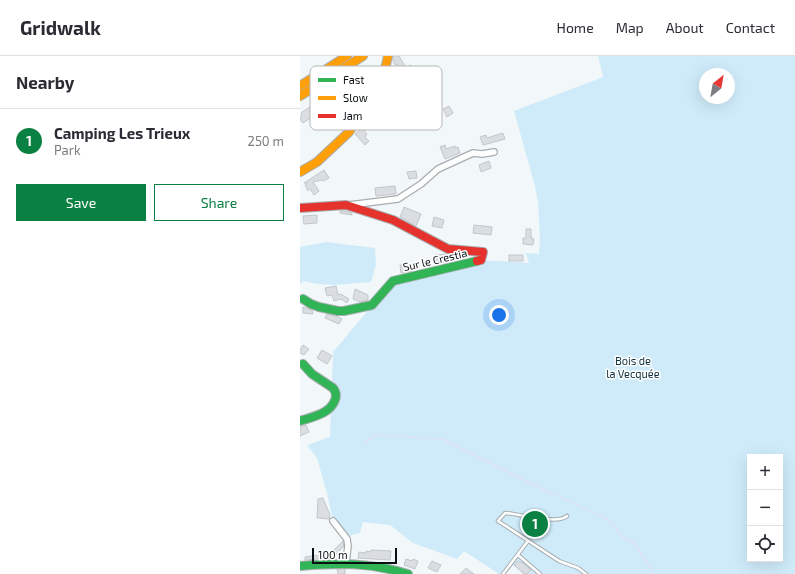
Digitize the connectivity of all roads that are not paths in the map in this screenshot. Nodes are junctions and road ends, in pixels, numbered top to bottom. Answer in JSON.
{"nodes":[{"id":1,"x":347,"y":56,"type":"edge"},
{"id":2,"x":363,"y":56,"type":"edge"},
{"id":3,"x":388,"y":56,"type":"edge"},
{"id":4,"x":331,"y":66,"type":"edge"},
{"id":5,"x":347,"y":66,"type":"edge"},
{"id":6,"x":386,"y":66,"type":"edge"},
{"id":7,"x":310,"y":80,"type":"edge"},
{"id":8,"x":300,"y":86,"type":"edge"},
{"id":9,"x":310,"y":90,"type":"edge"},
{"id":10,"x":300,"y":96,"type":"edge"},
{"id":11,"x":350,"y":130,"type":"edge"},
{"id":12,"x":494,"y":152,"type":"dead end"},
{"id":13,"x":300,"y":172,"type":"edge"},
{"id":14,"x":346,"y":205,"type":"junction"},
{"id":15,"x":300,"y":208,"type":"edge"},
{"id":16,"x":303,"y":299,"type":"dead end"},
{"id":17,"x":303,"y":364,"type":"dead end"},
{"id":18,"x":300,"y":421,"type":"edge"},
{"id":19,"x":567,"y":516,"type":"dead end"},
{"id":20,"x":333,"y":521,"type":"dead end"},
{"id":21,"x":528,"y":541,"type":"junction"},
{"id":22,"x":518,"y":555,"type":"junction"},
{"id":23,"x":346,"y":563,"type":"junction"},
{"id":24,"x":300,"y":566,"type":"edge"},
{"id":25,"x":383,"y":570,"type":"edge"},
{"id":26,"x":408,"y":574,"type":"edge"},
{"id":27,"x":503,"y":574,"type":"edge"},
{"id":28,"x":540,"y":574,"type":"edge"},
{"id":29,"x":586,"y":574,"type":"edge"}],
"edges":[{"from":1,"to":4,"type":"street"},
{"from":2,"to":5,"type":"street"},
{"from":3,"to":6,"type":"street"},
{"from":7,"to":8,"type":"street"},
{"from":9,"to":10,"type":"street"},
{"from":11,"to":13,"type":"street"},
{"from":12,"to":14,"type":"street"},
{"from":14,"to":15,"type":"street","name":"Sur le Crestia"},
{"from":14,"to":16,"type":"street","name":"Sur le Crestia"},
{"from":17,"to":18,"type":"street"},
{"from":19,"to":21,"type":"lane"},
{"from":20,"to":23,"type":"street"},
{"from":21,"to":22,"type":"lane"},
{"from":21,"to":29,"type":"lane"},
{"from":22,"to":27,"type":"lane"},
{"from":22,"to":28,"type":"lane"},
{"from":23,"to":24,"type":"street"},
{"from":23,"to":25,"type":"street"},
{"from":25,"to":26,"type":"street"}]}
